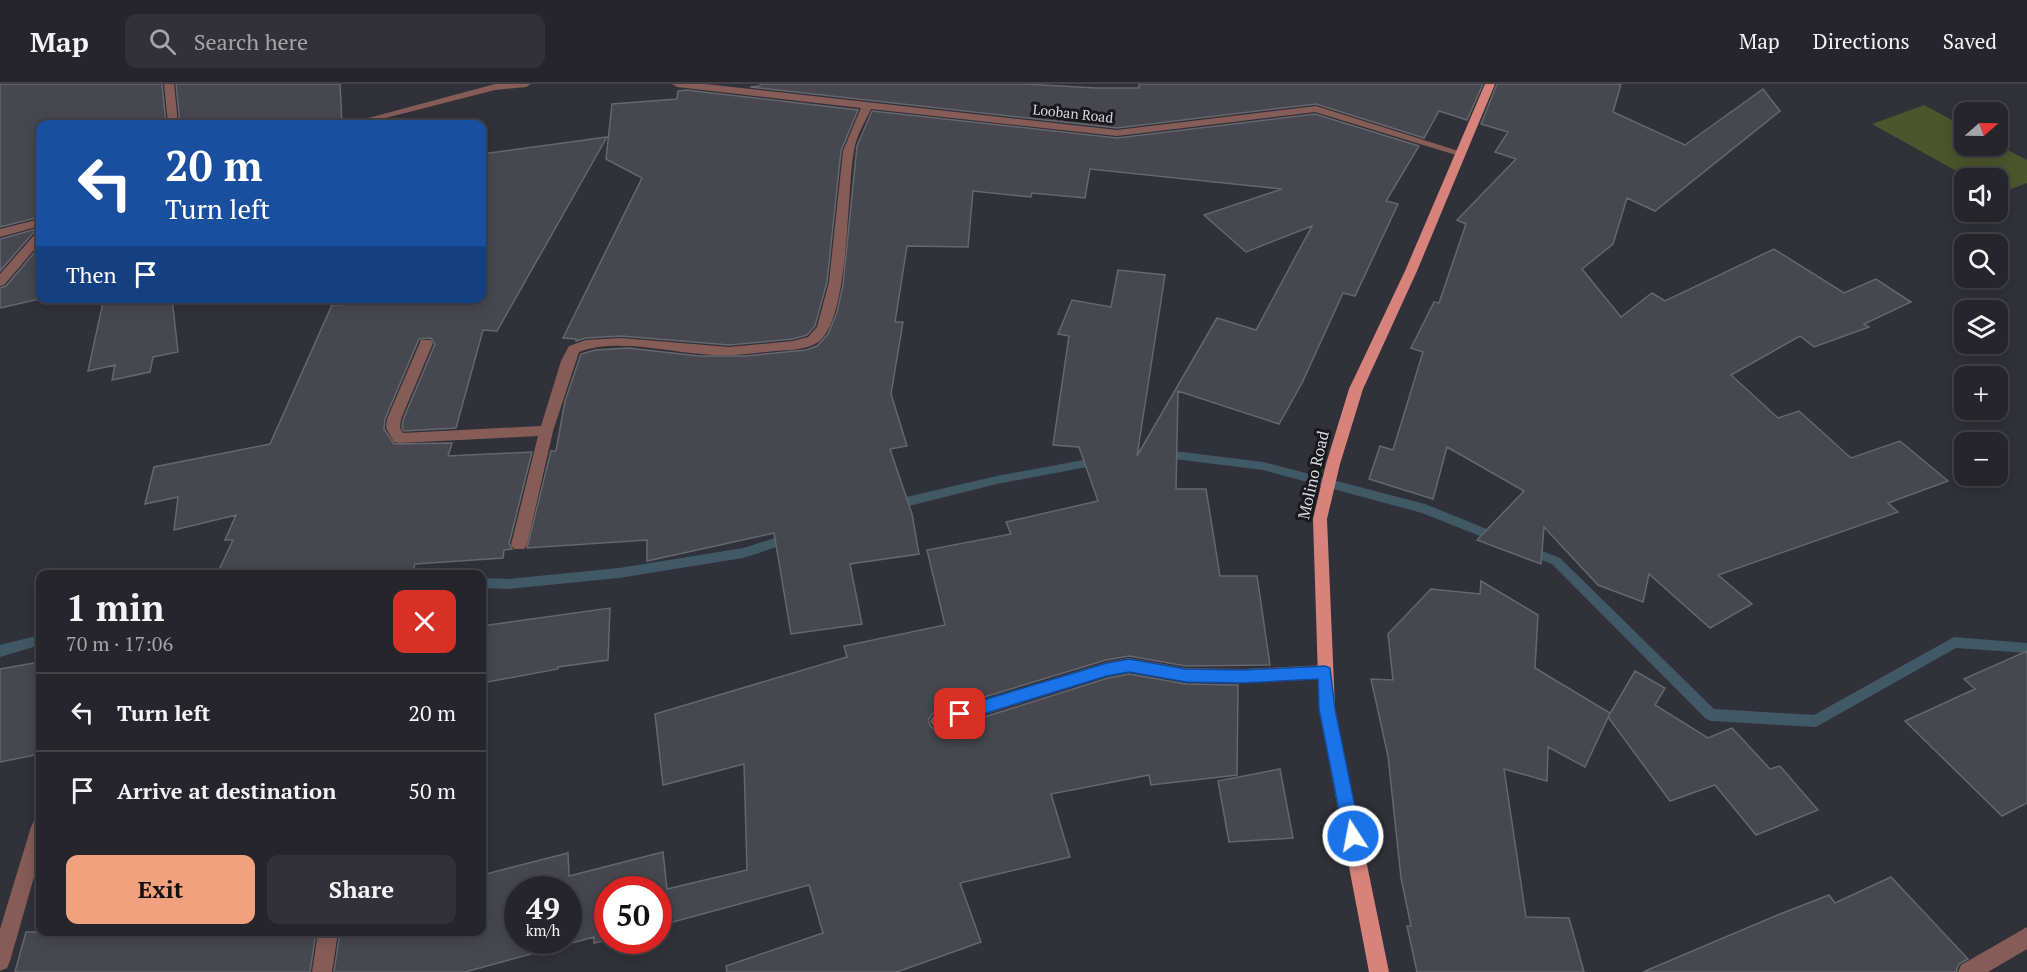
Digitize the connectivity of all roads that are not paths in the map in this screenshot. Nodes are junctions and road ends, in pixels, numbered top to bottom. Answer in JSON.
{"nodes":[{"id":1,"x":169,"y":84,"type":"edge"},
{"id":2,"x":526,"y":84,"type":"edge"},
{"id":3,"x":677,"y":84,"type":"edge"},
{"id":4,"x":1491,"y":84,"type":"edge"},
{"id":5,"x":868,"y":105,"type":"junction"},
{"id":6,"x":173,"y":120,"type":"edge"},
{"id":7,"x":367,"y":120,"type":"edge"},
{"id":8,"x":1461,"y":153,"type":"junction"},
{"id":9,"x":36,"y":224,"type":"edge"},
{"id":10,"x":0,"y":233,"type":"edge"},
{"id":11,"x":36,"y":241,"type":"edge"},
{"id":12,"x":0,"y":282,"type":"edge"},
{"id":13,"x":426,"y":343,"type":"dead end"},
{"id":14,"x":546,"y":431,"type":"junction"},
{"id":15,"x":519,"y":545,"type":"dead end"},
{"id":16,"x":1325,"y":672,"type":"junction"},
{"id":17,"x":939,"y":721,"type":"dead end"},
{"id":18,"x":36,"y":840,"type":"edge"},
{"id":19,"x":327,"y":936,"type":"edge"},
{"id":20,"x":2027,"y":938,"type":"edge"},
{"id":21,"x":0,"y":961,"type":"edge"},
{"id":22,"x":322,"y":972,"type":"edge"},
{"id":23,"x":1379,"y":972,"type":"edge"},
{"id":24,"x":1968,"y":972,"type":"edge"}],
"edges":[{"from":1,"to":6,"type":"street"},
{"from":2,"to":7,"type":"street"},
{"from":3,"to":5,"type":"street","name":"Looban Road"},
{"from":4,"to":8,"type":"main road","name":"Molino Road"},
{"from":5,"to":8,"type":"street","name":"Looban Road"},
{"from":5,"to":14,"type":"street"},
{"from":8,"to":16,"type":"main road","name":"Molino Road"},
{"from":9,"to":10,"type":"street"},
{"from":11,"to":12,"type":"street"},
{"from":13,"to":14,"type":"street"},
{"from":14,"to":15,"type":"street"},
{"from":16,"to":17,"type":"street"},
{"from":16,"to":23,"type":"main road","name":"Molino Road"},
{"from":18,"to":21,"type":"street"},
{"from":19,"to":22,"type":"street"},
{"from":20,"to":24,"type":"street"}]}
